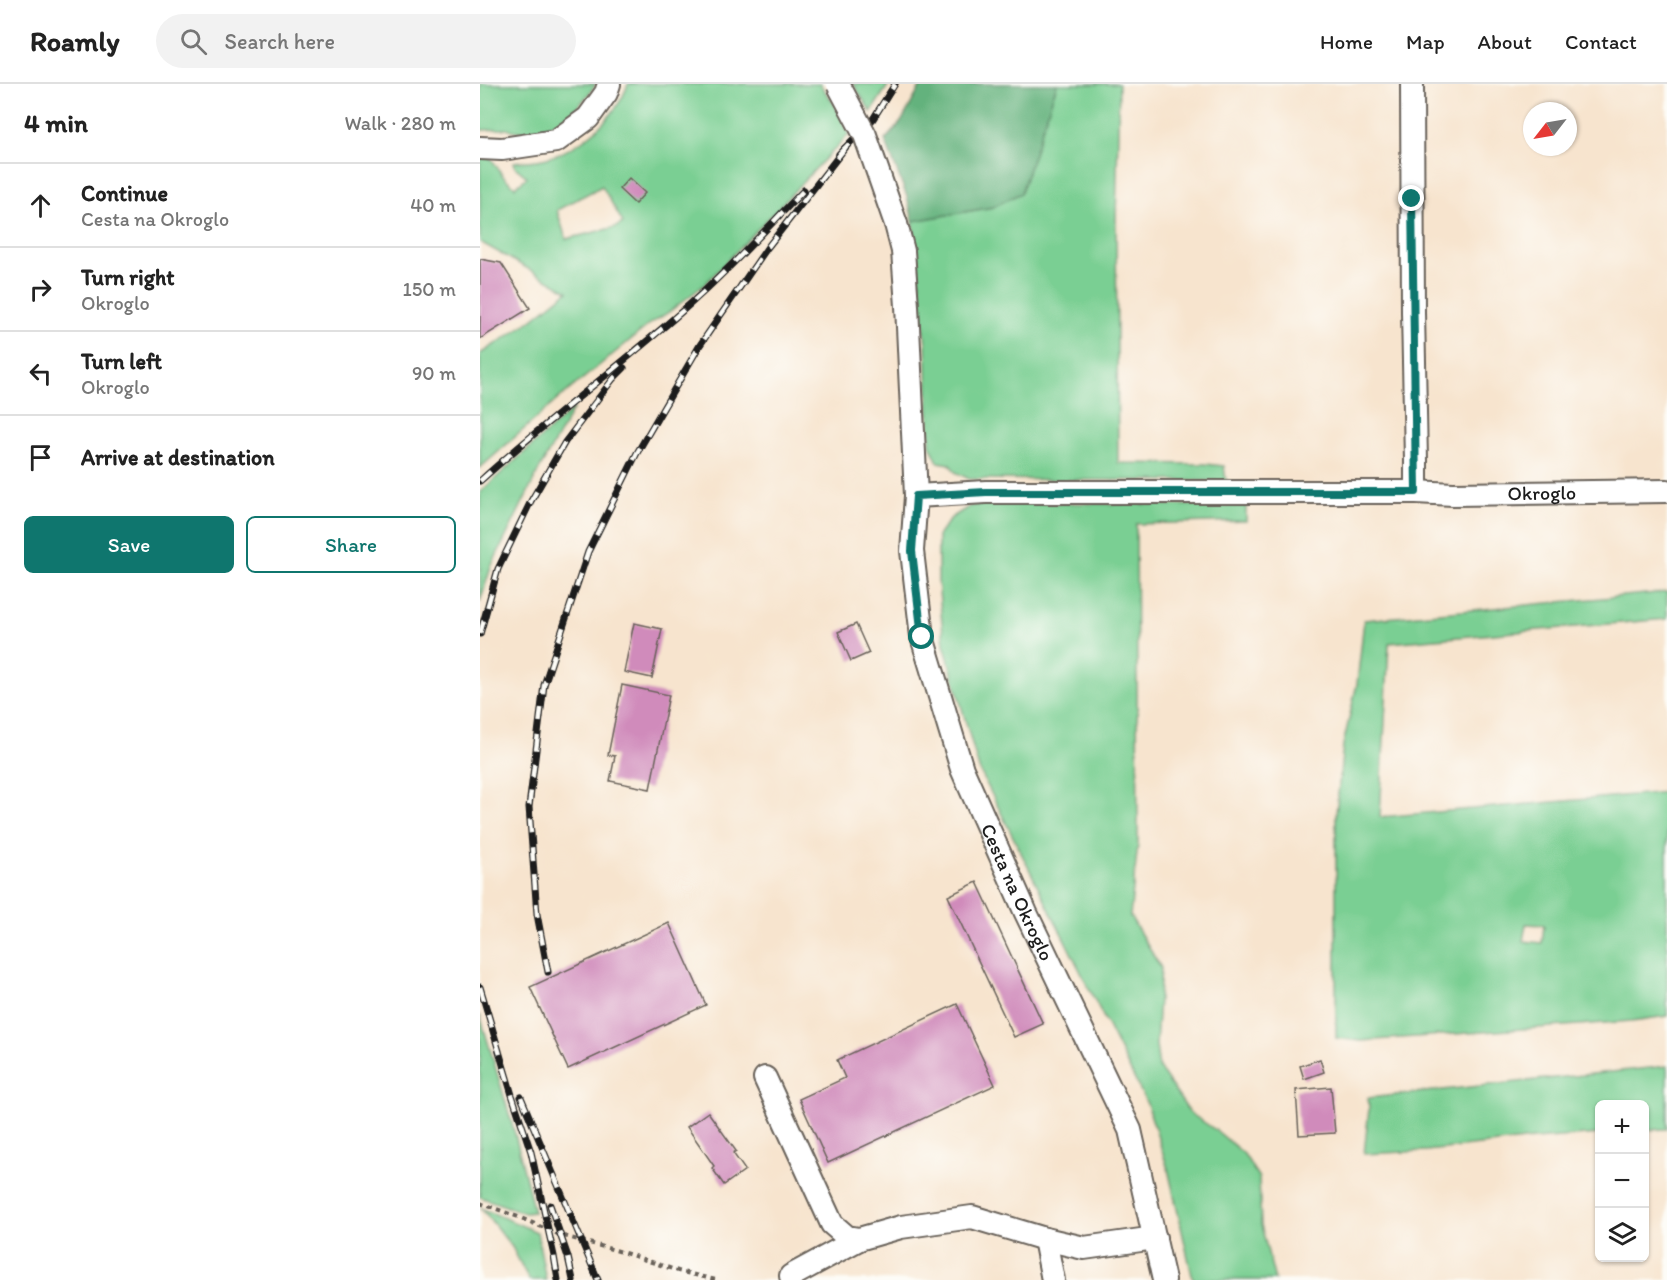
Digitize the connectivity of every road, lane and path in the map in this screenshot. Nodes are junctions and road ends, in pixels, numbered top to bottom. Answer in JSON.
{"nodes":[{"id":1,"x":609,"y":84,"type":"edge"},
{"id":2,"x":838,"y":84,"type":"edge"},
{"id":3,"x":1412,"y":84,"type":"edge"},
{"id":4,"x":480,"y":148,"type":"edge"},
{"id":5,"x":1667,"y":491,"type":"edge"},
{"id":6,"x":1416,"y":492,"type":"junction"},
{"id":7,"x":916,"y":496,"type":"junction"},
{"id":8,"x":765,"y":1078,"type":"dead end"},
{"id":9,"x":480,"y":1203,"type":"edge"},
{"id":10,"x":1155,"y":1238,"type":"junction"},
{"id":11,"x":859,"y":1239,"type":"junction"},
{"id":12,"x":1045,"y":1239,"type":"junction"},
{"id":13,"x":792,"y":1276,"type":"dead end"},
{"id":14,"x":716,"y":1280,"type":"edge"},
{"id":15,"x":1053,"y":1280,"type":"edge"},
{"id":16,"x":1164,"y":1280,"type":"edge"}],
"edges":[{"from":1,"to":4,"type":"street"},
{"from":2,"to":7,"type":"street","name":"Cesta na Okroglo","bridge":true},
{"from":3,"to":6,"type":"street"},
{"from":5,"to":6,"type":"street","name":"Okroglo"},
{"from":6,"to":7,"type":"street","name":"Okroglo"},
{"from":7,"to":10,"type":"street","name":"Cesta na Okroglo"},
{"from":8,"to":11,"type":"street"},
{"from":9,"to":14,"type":"path"},
{"from":10,"to":12,"type":"street"},
{"from":10,"to":16,"type":"street","name":"Cesta na Okroglo"},
{"from":11,"to":12,"type":"street"},
{"from":11,"to":13,"type":"street"},
{"from":12,"to":15,"type":"street"}]}
